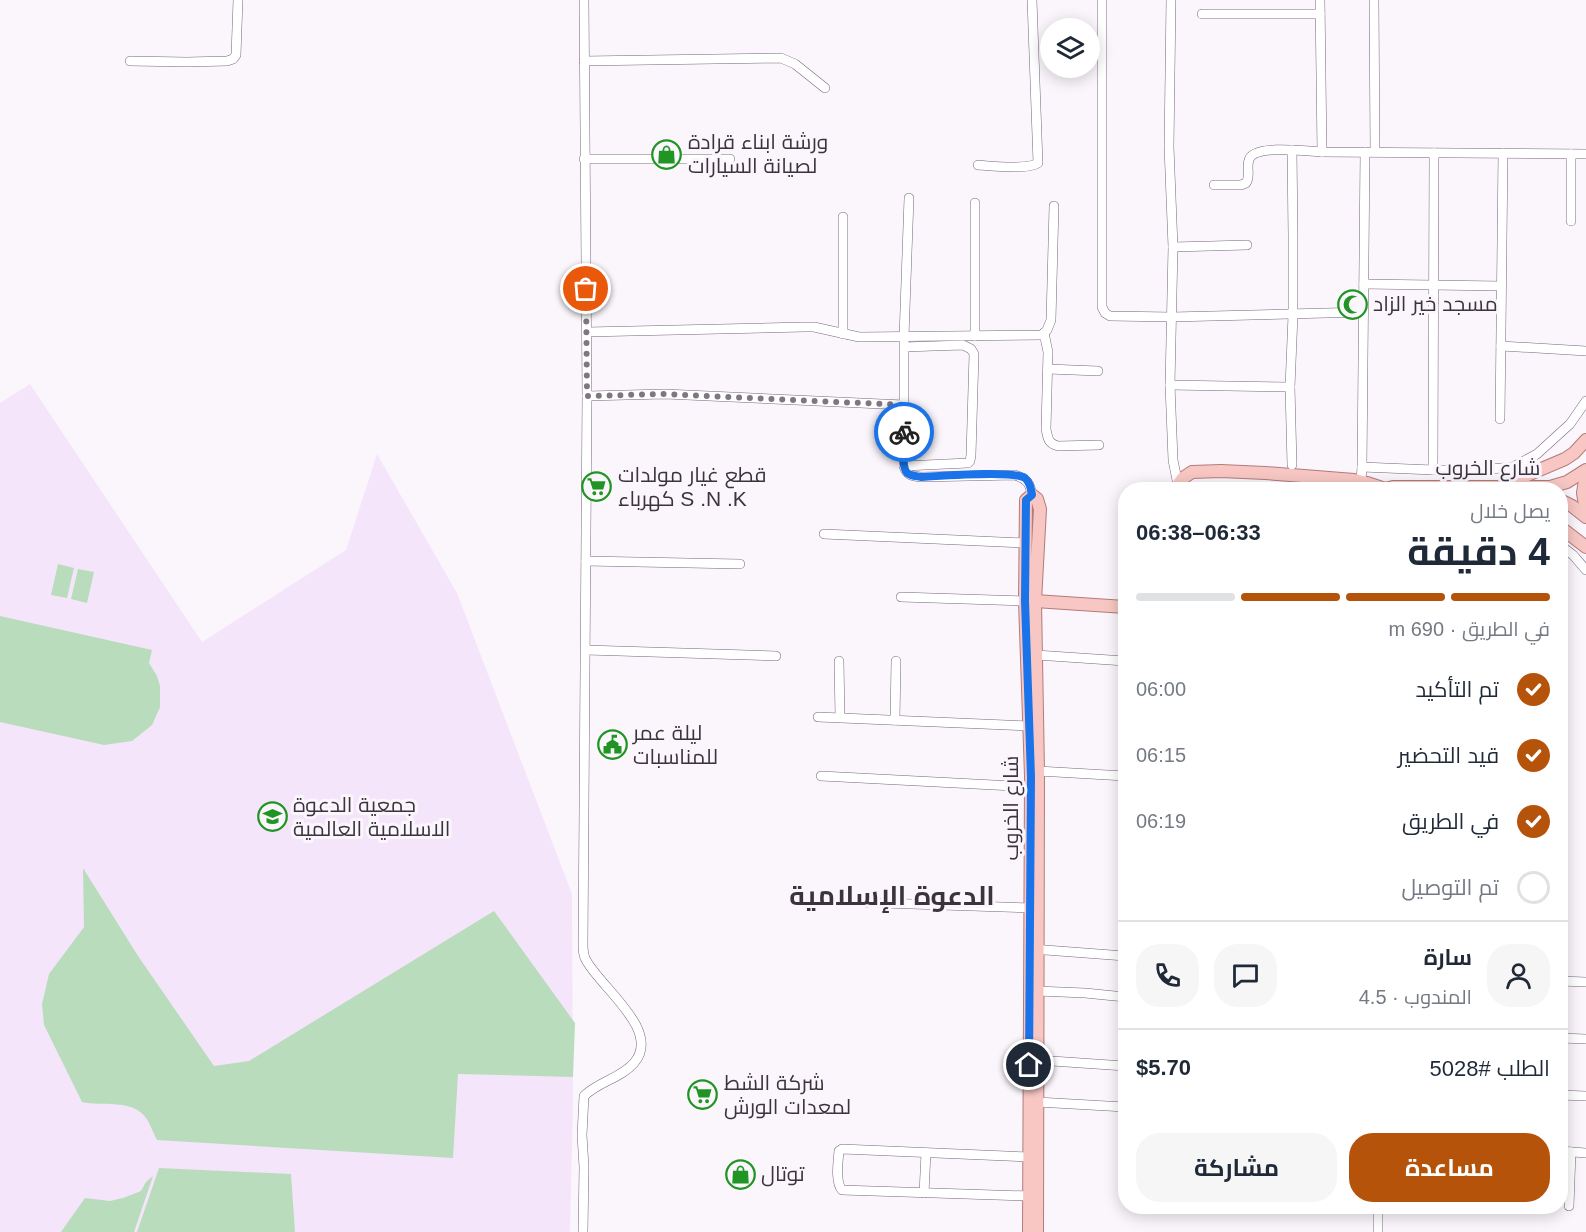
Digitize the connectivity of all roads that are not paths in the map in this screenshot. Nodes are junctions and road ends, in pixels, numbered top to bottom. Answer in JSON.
{"nodes":[{"id":1,"x":238,"y":0,"type":"edge"},
{"id":2,"x":584,"y":0,"type":"edge"},
{"id":3,"x":1032,"y":0,"type":"edge"},
{"id":4,"x":1102,"y":0,"type":"edge"},
{"id":5,"x":1171,"y":0,"type":"edge"},
{"id":6,"x":1320,"y":0,"type":"edge"},
{"id":7,"x":1374,"y":0,"type":"edge"},
{"id":8,"x":1202,"y":14,"type":"dead end"},
{"id":9,"x":1320,"y":14,"type":"junction"},
{"id":10,"x":130,"y":61,"type":"dead end"},
{"id":11,"x":584,"y":61,"type":"junction"},
{"id":12,"x":825,"y":88,"type":"dead end"},
{"id":13,"x":1292,"y":150,"type":"junction"},
{"id":14,"x":1322,"y":152,"type":"junction"},
{"id":15,"x":1370,"y":152,"type":"junction"},
{"id":16,"x":1434,"y":153,"type":"junction"},
{"id":17,"x":1503,"y":153,"type":"junction"},
{"id":18,"x":1571,"y":154,"type":"junction"},
{"id":19,"x":1586,"y":154,"type":"edge"},
{"id":20,"x":584,"y":159,"type":"junction"},
{"id":21,"x":730,"y":159,"type":"dead end"},
{"id":22,"x":978,"y":165,"type":"dead end"},
{"id":23,"x":1214,"y":185,"type":"dead end"},
{"id":24,"x":909,"y":198,"type":"dead end"},
{"id":25,"x":975,"y":202,"type":"dead end"},
{"id":26,"x":1054,"y":206,"type":"dead end"},
{"id":27,"x":843,"y":217,"type":"dead end"},
{"id":28,"x":1571,"y":221,"type":"dead end"},
{"id":29,"x":1247,"y":245,"type":"dead end"},
{"id":30,"x":1173,"y":247,"type":"junction"},
{"id":31,"x":1364,"y":284,"type":"junction"},
{"id":32,"x":1433,"y":285,"type":"junction"},
{"id":33,"x":1502,"y":286,"type":"junction"},
{"id":34,"x":1363,"y":312,"type":"junction"},
{"id":35,"x":1293,"y":315,"type":"junction"},
{"id":36,"x":1172,"y":317,"type":"junction"},
{"id":37,"x":586,"y":332,"type":"junction"},
{"id":38,"x":1044,"y":333,"type":"junction"},
{"id":39,"x":843,"y":334,"type":"junction"},
{"id":40,"x":975,"y":336,"type":"junction"},
{"id":41,"x":904,"y":342,"type":"junction"},
{"id":42,"x":1501,"y":346,"type":"junction"},
{"id":43,"x":1586,"y":351,"type":"edge"},
{"id":44,"x":1048,"y":369,"type":"junction"},
{"id":45,"x":1098,"y":371,"type":"dead end"},
{"id":46,"x":1170,"y":385,"type":"junction"},
{"id":47,"x":1290,"y":387,"type":"junction"},
{"id":48,"x":587,"y":396,"type":"junction"},
{"id":49,"x":1586,"y":401,"type":"edge"},
{"id":50,"x":904,"y":405,"type":"junction"},
{"id":51,"x":1500,"y":419,"type":"dead end"},
{"id":52,"x":1586,"y":440,"type":"edge"},
{"id":53,"x":1099,"y":445,"type":"dead end"},
{"id":54,"x":904,"y":465,"type":"junction"},
{"id":55,"x":1292,"y":465,"type":"dead end"},
{"id":56,"x":1362,"y":467,"type":"junction"},
{"id":57,"x":1433,"y":470,"type":"junction"},
{"id":58,"x":1586,"y":472,"type":"edge"},
{"id":59,"x":1360,"y":481,"type":"joint"},
{"id":60,"x":1177,"y":482,"type":"edge"},
{"id":61,"x":1181,"y":482,"type":"edge"},
{"id":62,"x":1511,"y":482,"type":"edge"},
{"id":63,"x":1567,"y":482,"type":"edge"},
{"id":64,"x":1032,"y":495,"type":"junction"},
{"id":65,"x":1568,"y":504,"type":"edge"},
{"id":66,"x":1586,"y":514,"type":"edge"},
{"id":67,"x":1568,"y":532,"type":"edge"},
{"id":68,"x":824,"y":534,"type":"dead end"},
{"id":69,"x":1026,"y":543,"type":"junction"},
{"id":70,"x":1586,"y":547,"type":"edge"},
{"id":71,"x":1568,"y":551,"type":"edge"},
{"id":72,"x":586,"y":561,"type":"junction"},
{"id":73,"x":740,"y":564,"type":"dead end"},
{"id":74,"x":1586,"y":570,"type":"edge"},
{"id":75,"x":901,"y":597,"type":"dead end"},
{"id":76,"x":1030,"y":601,"type":"junction"},
{"id":77,"x":1118,"y":607,"type":"edge"},
{"id":78,"x":586,"y":650,"type":"junction"},
{"id":79,"x":1036,"y":655,"type":"junction"},
{"id":80,"x":776,"y":656,"type":"dead end"},
{"id":81,"x":839,"y":661,"type":"dead end"},
{"id":82,"x":896,"y":661,"type":"dead end"},
{"id":83,"x":1118,"y":661,"type":"edge"},
{"id":84,"x":818,"y":717,"type":"dead end"},
{"id":85,"x":840,"y":717,"type":"junction"},
{"id":86,"x":895,"y":720,"type":"junction"},
{"id":87,"x":1029,"y":726,"type":"junction"},
{"id":88,"x":1038,"y":771,"type":"junction"},
{"id":89,"x":821,"y":776,"type":"dead end"},
{"id":90,"x":1118,"y":776,"type":"edge"},
{"id":91,"x":1030,"y":787,"type":"junction"},
{"id":92,"x":851,"y":902,"type":"dead end"},
{"id":93,"x":1030,"y":908,"type":"junction"},
{"id":94,"x":1034,"y":950,"type":"junction"},
{"id":95,"x":1118,"y":956,"type":"edge"},
{"id":96,"x":1568,"y":981,"type":"edge"},
{"id":97,"x":1586,"y":982,"type":"edge"},
{"id":98,"x":1037,"y":992,"type":"junction"},
{"id":99,"x":1118,"y":996,"type":"edge"},
{"id":100,"x":1568,"y":1038,"type":"edge"},
{"id":101,"x":1586,"y":1039,"type":"edge"},
{"id":102,"x":1037,"y":1060,"type":"junction"},
{"id":103,"x":1118,"y":1066,"type":"edge"},
{"id":104,"x":1568,"y":1095,"type":"edge"},
{"id":105,"x":1586,"y":1096,"type":"edge"},
{"id":106,"x":1037,"y":1102,"type":"junction"},
{"id":107,"x":1118,"y":1107,"type":"edge"},
{"id":108,"x":1568,"y":1152,"type":"edge"},
{"id":109,"x":1571,"y":1152,"type":"junction"},
{"id":110,"x":926,"y":1153,"type":"junction"},
{"id":111,"x":1586,"y":1153,"type":"edge"},
{"id":112,"x":1029,"y":1157,"type":"junction"},
{"id":113,"x":924,"y":1193,"type":"junction"},
{"id":114,"x":1029,"y":1196,"type":"junction"},
{"id":115,"x":1569,"y":1206,"type":"dead end"},
{"id":116,"x":1378,"y":1214,"type":"edge"},
{"id":117,"x":583,"y":1232,"type":"edge"},
{"id":118,"x":1029,"y":1232,"type":"edge"},
{"id":119,"x":1038,"y":1232,"type":"edge"},
{"id":120,"x":1378,"y":1232,"type":"edge"}],
"edges":[{"from":1,"to":10,"type":"street"},
{"from":2,"to":11,"type":"street"},
{"from":3,"to":22,"type":"street"},
{"from":4,"to":36,"type":"street"},
{"from":5,"to":30,"type":"street"},
{"from":6,"to":9,"type":"street"},
{"from":7,"to":15,"type":"street"},
{"from":8,"to":9,"type":"street"},
{"from":9,"to":14,"type":"street"},
{"from":11,"to":12,"type":"street"},
{"from":11,"to":20,"type":"street"},
{"from":13,"to":14,"type":"street"},
{"from":13,"to":23,"type":"street"},
{"from":13,"to":35,"type":"street"},
{"from":14,"to":15,"type":"street"},
{"from":15,"to":16,"type":"street"},
{"from":15,"to":31,"type":"street"},
{"from":16,"to":17,"type":"street"},
{"from":16,"to":32,"type":"street"},
{"from":17,"to":18,"type":"street"},
{"from":17,"to":33,"type":"street"},
{"from":18,"to":19,"type":"street"},
{"from":18,"to":28,"type":"street"},
{"from":20,"to":21,"type":"street"},
{"from":20,"to":37,"type":"street"},
{"from":24,"to":41,"type":"street"},
{"from":25,"to":40,"type":"street"},
{"from":26,"to":38,"type":"street"},
{"from":27,"to":39,"type":"street"},
{"from":29,"to":30,"type":"street"},
{"from":30,"to":36,"type":"street"},
{"from":31,"to":32,"type":"street"},
{"from":31,"to":34,"type":"street"},
{"from":32,"to":33,"type":"street"},
{"from":32,"to":57,"type":"street"},
{"from":33,"to":42,"type":"street"},
{"from":34,"to":35,"type":"street"},
{"from":34,"to":56,"type":"street"},
{"from":35,"to":36,"type":"street"},
{"from":35,"to":47,"type":"street"},
{"from":36,"to":46,"type":"street"},
{"from":37,"to":39,"type":"street"},
{"from":37,"to":48,"type":"street"},
{"from":38,"to":40,"type":"street"},
{"from":38,"to":44,"type":"street"},
{"from":39,"to":41,"type":"street"},
{"from":40,"to":41,"type":"street"},
{"from":41,"to":50,"type":"street"},
{"from":41,"to":54,"type":"street"},
{"from":42,"to":43,"type":"street"},
{"from":42,"to":51,"type":"street"},
{"from":44,"to":45,"type":"street"},
{"from":44,"to":53,"type":"street"},
{"from":46,"to":47,"type":"street"},
{"from":46,"to":60,"type":"street"},
{"from":47,"to":55,"type":"street"},
{"from":48,"to":50,"type":"street"},
{"from":48,"to":72,"type":"street"},
{"from":49,"to":57,"type":"street"},
{"from":50,"to":54,"type":"street"},
{"from":52,"to":62,"type":"main road"},
{"from":54,"to":64,"type":"street"},
{"from":56,"to":57,"type":"street"},
{"from":56,"to":59,"type":"street"},
{"from":58,"to":63,"type":"main road","name":"شارع الخروب"},
{"from":58,"to":66,"type":"main road"},
{"from":59,"to":61,"type":"main road","name":"شارع الخروب"},
{"from":64,"to":69,"type":"main road","name":"شارع الخروب"},
{"from":64,"to":76,"type":"main road","name":"شارع الخروب"},
{"from":65,"to":66,"type":"main road","name":"شارع الخروب"},
{"from":67,"to":70,"type":"main road"},
{"from":68,"to":69,"type":"street"},
{"from":69,"to":76,"type":"main road","name":"شارع الخروب"},
{"from":71,"to":74,"type":"street"},
{"from":72,"to":73,"type":"street"},
{"from":72,"to":78,"type":"street"},
{"from":75,"to":76,"type":"street"},
{"from":76,"to":77,"type":"main road"},
{"from":76,"to":79,"type":"main road","name":"شارع الخروب"},
{"from":76,"to":87,"type":"main road","name":"شارع الخروب"},
{"from":78,"to":80,"type":"street"},
{"from":78,"to":117,"type":"street"},
{"from":79,"to":83,"type":"street"},
{"from":79,"to":88,"type":"main road","name":"شارع الخروب"},
{"from":81,"to":85,"type":"street"},
{"from":82,"to":86,"type":"street"},
{"from":84,"to":85,"type":"street"},
{"from":85,"to":86,"type":"street"},
{"from":86,"to":87,"type":"street"},
{"from":87,"to":91,"type":"main road","name":"شارع الخروب"},
{"from":88,"to":90,"type":"street"},
{"from":88,"to":94,"type":"main road","name":"شارع الخروب"},
{"from":89,"to":91,"type":"street"},
{"from":91,"to":93,"type":"main road","name":"شارع الخروب"},
{"from":92,"to":93,"type":"street"},
{"from":93,"to":94,"type":"main road","name":"شارع الخروب"},
{"from":94,"to":95,"type":"street"},
{"from":94,"to":98,"type":"main road","name":"شارع الخروب"},
{"from":94,"to":112,"type":"main road","name":"شارع الخروب"},
{"from":96,"to":97,"type":"street"},
{"from":98,"to":99,"type":"street"},
{"from":98,"to":102,"type":"main road","name":"شارع الخروب"},
{"from":100,"to":101,"type":"street"},
{"from":102,"to":103,"type":"street"},
{"from":102,"to":106,"type":"main road","name":"شارع الخروب"},
{"from":104,"to":105,"type":"street"},
{"from":106,"to":107,"type":"street"},
{"from":106,"to":119,"type":"main road","name":"شارع الخروب"},
{"from":108,"to":109,"type":"street"},
{"from":109,"to":111,"type":"street"},
{"from":109,"to":115,"type":"street"},
{"from":110,"to":112,"type":"street"},
{"from":110,"to":113,"type":"street"},
{"from":110,"to":113,"type":"street"},
{"from":112,"to":114,"type":"main road","name":"شارع الخروب"},
{"from":113,"to":114,"type":"street"},
{"from":114,"to":118,"type":"main road","name":"شارع الخروب"},
{"from":116,"to":120,"type":"street"}]}
